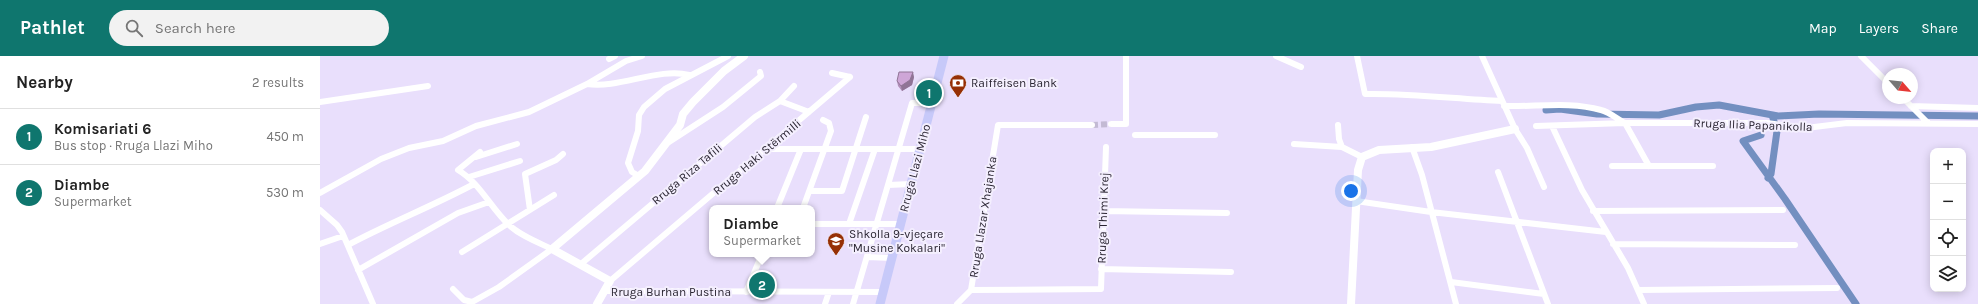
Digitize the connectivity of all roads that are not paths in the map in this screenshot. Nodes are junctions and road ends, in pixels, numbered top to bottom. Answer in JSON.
{"nodes":[{"id":1,"x":615,"y":56,"type":"edge"},
{"id":2,"x":642,"y":56,"type":"edge"},
{"id":3,"x":728,"y":56,"type":"edge"},
{"id":4,"x":744,"y":56,"type":"edge"},
{"id":5,"x":944,"y":56,"type":"edge"},
{"id":6,"x":1126,"y":56,"type":"edge"},
{"id":7,"x":1276,"y":56,"type":"edge"},
{"id":8,"x":1357,"y":56,"type":"edge"},
{"id":9,"x":1482,"y":56,"type":"edge"},
{"id":10,"x":1862,"y":56,"type":"edge"},
{"id":11,"x":609,"y":58,"type":"dead end"},
{"id":12,"x":1301,"y":67,"type":"dead end"},
{"id":13,"x":760,"y":72,"type":"dead end"},
{"id":14,"x":832,"y":73,"type":"dead end"},
{"id":15,"x":690,"y":76,"type":"junction"},
{"id":16,"x":1882,"y":77,"type":"edge"},
{"id":17,"x":587,"y":84,"type":"junction"},
{"id":18,"x":428,"y":86,"type":"dead end"},
{"id":19,"x":794,"y":86,"type":"dead end"},
{"id":20,"x":780,"y":101,"type":"junction"},
{"id":21,"x":320,"y":102,"type":"edge"},
{"id":22,"x":932,"y":103,"type":"junction"},
{"id":23,"x":1503,"y":103,"type":"junction"},
{"id":24,"x":1911,"y":106,"type":"joint"},
{"id":25,"x":1978,"y":108,"type":"edge"},
{"id":26,"x":810,"y":112,"type":"junction"},
{"id":27,"x":866,"y":118,"type":"dead end"},
{"id":28,"x":823,"y":120,"type":"dead end"},
{"id":29,"x":1622,"y":122,"type":"junction"},
{"id":30,"x":1926,"y":122,"type":"junction"},
{"id":31,"x":1092,"y":124,"type":"tunnel mouth"},
{"id":32,"x":1111,"y":124,"type":"tunnel mouth"},
{"id":33,"x":1978,"y":124,"type":"edge"},
{"id":34,"x":1338,"y":125,"type":"dead end"},
{"id":35,"x":1536,"y":126,"type":"dead end"},
{"id":36,"x":1552,"y":126,"type":"junction"},
{"id":37,"x":1515,"y":130,"type":"junction"},
{"id":38,"x":1135,"y":135,"type":"dead end"},
{"id":39,"x":1215,"y":135,"type":"dead end"},
{"id":40,"x":666,"y":143,"type":"junction"},
{"id":41,"x":517,"y":144,"type":"dead end"},
{"id":42,"x":1294,"y":144,"type":"dead end"},
{"id":43,"x":1106,"y":147,"type":"dead end"},
{"id":44,"x":1342,"y":147,"type":"junction"},
{"id":45,"x":1412,"y":147,"type":"junction"},
{"id":46,"x":766,"y":149,"type":"junction"},
{"id":47,"x":801,"y":149,"type":"junction"},
{"id":48,"x":826,"y":149,"type":"junction"},
{"id":49,"x":855,"y":149,"type":"junction"},
{"id":50,"x":875,"y":149,"type":"junction"},
{"id":51,"x":899,"y":149,"type":"junction"},
{"id":52,"x":920,"y":149,"type":"junction"},
{"id":53,"x":480,"y":152,"type":"dead end"},
{"id":54,"x":563,"y":154,"type":"dead end"},
{"id":55,"x":1362,"y":157,"type":"junction"},
{"id":56,"x":467,"y":161,"type":"junction"},
{"id":57,"x":520,"y":161,"type":"dead end"},
{"id":58,"x":1612,"y":166,"type":"dead end"},
{"id":59,"x":1649,"y":166,"type":"junction"},
{"id":60,"x":1713,"y":166,"type":"dead end"},
{"id":61,"x":1498,"y":172,"type":"dead end"},
{"id":62,"x":639,"y":176,"type":"junction"},
{"id":63,"x":469,"y":177,"type":"junction"},
{"id":64,"x":474,"y":184,"type":"junction"},
{"id":65,"x":888,"y":184,"type":"junction"},
{"id":66,"x":911,"y":184,"type":"junction"},
{"id":67,"x":1544,"y":187,"type":"dead end"},
{"id":68,"x":810,"y":191,"type":"junction"},
{"id":69,"x":320,"y":193,"type":"edge"},
{"id":70,"x":554,"y":195,"type":"dead end"},
{"id":71,"x":1356,"y":201,"type":"junction"},
{"id":72,"x":489,"y":202,"type":"junction"},
{"id":73,"x":778,"y":205,"type":"edge"},
{"id":74,"x":804,"y":205,"type":"edge"},
{"id":75,"x":320,"y":210,"type":"edge"},
{"id":76,"x":530,"y":210,"type":"junction"},
{"id":77,"x":1783,"y":210,"type":"dead end"},
{"id":78,"x":1103,"y":211,"type":"junction"},
{"id":79,"x":1593,"y":211,"type":"junction"},
{"id":80,"x":1431,"y":212,"type":"junction"},
{"id":81,"x":1227,"y":213,"type":"dead end"},
{"id":82,"x":1516,"y":221,"type":"junction"},
{"id":83,"x":815,"y":224,"type":"edge"},
{"id":84,"x":849,"y":224,"type":"junction"},
{"id":85,"x":877,"y":224,"type":"junction"},
{"id":86,"x":900,"y":224,"type":"junction"},
{"id":87,"x":509,"y":225,"type":"junction"},
{"id":88,"x":1606,"y":232,"type":"junction"},
{"id":89,"x":344,"y":236,"type":"junction"},
{"id":90,"x":320,"y":244,"type":"edge"},
{"id":91,"x":1613,"y":244,"type":"junction"},
{"id":92,"x":1795,"y":245,"type":"dead end"},
{"id":93,"x":348,"y":246,"type":"junction"},
{"id":94,"x":552,"y":249,"type":"junction"},
{"id":95,"x":462,"y":252,"type":"dead end"},
{"id":96,"x":761,"y":257,"type":"edge"},
{"id":97,"x":867,"y":257,"type":"junction"},
{"id":98,"x":892,"y":258,"type":"junction"},
{"id":99,"x":581,"y":264,"type":"junction"},
{"id":100,"x":1101,"y":269,"type":"junction"},
{"id":101,"x":358,"y":270,"type":"junction"},
{"id":102,"x":1231,"y":272,"type":"dead end"},
{"id":103,"x":610,"y":281,"type":"junction"},
{"id":104,"x":1451,"y":282,"type":"junction"},
{"id":105,"x":1837,"y":288,"type":"dead end"},
{"id":106,"x":453,"y":289,"type":"dead end"},
{"id":107,"x":971,"y":290,"type":"junction"},
{"id":108,"x":1639,"y":290,"type":"junction"},
{"id":109,"x":604,"y":292,"type":"junction"},
{"id":110,"x":746,"y":292,"type":"junction"},
{"id":111,"x":829,"y":292,"type":"junction"},
{"id":112,"x":857,"y":292,"type":"junction"},
{"id":113,"x":883,"y":292,"type":"junction"},
{"id":114,"x":1544,"y":294,"type":"junction"},
{"id":115,"x":373,"y":304,"type":"edge"},
{"id":116,"x":597,"y":304,"type":"edge"},
{"id":117,"x":825,"y":304,"type":"edge"},
{"id":118,"x":853,"y":304,"type":"edge"},
{"id":119,"x":880,"y":304,"type":"edge"},
{"id":120,"x":957,"y":304,"type":"edge"},
{"id":121,"x":1351,"y":304,"type":"edge"},
{"id":122,"x":1456,"y":304,"type":"edge"},
{"id":123,"x":1548,"y":304,"type":"edge"},
{"id":124,"x":1644,"y":304,"type":"edge"}],
"edges":[{"from":1,"to":11,"type":"street"},
{"from":2,"to":17,"type":"street"},
{"from":3,"to":15,"type":"street"},
{"from":4,"to":40,"type":"street"},
{"from":5,"to":22,"type":"main road","name":"Rruga Llazi Miho"},
{"from":6,"to":32,"type":"street"},
{"from":7,"to":12,"type":"street"},
{"from":8,"to":23,"type":"street"},
{"from":9,"to":23,"type":"street"},
{"from":10,"to":16,"type":"street"},
{"from":13,"to":40,"type":"street"},
{"from":14,"to":26,"type":"street","name":"Rruga Haki Stërmilli"},
{"from":15,"to":17,"type":"street"},
{"from":15,"to":62,"type":"street"},
{"from":17,"to":69,"type":"street"},
{"from":18,"to":21,"type":"street"},
{"from":19,"to":20,"type":"street","name":"Rruga Riza Tafili"},
{"from":20,"to":26,"type":"street"},
{"from":20,"to":99,"type":"street","name":"Rruga Riza Tafili"},
{"from":22,"to":51,"type":"street"},
{"from":22,"to":52,"type":"main road","name":"Rruga Llazi Miho"},
{"from":23,"to":29,"type":"street"},
{"from":23,"to":37,"type":"street"},
{"from":24,"to":25,"type":"street"},
{"from":24,"to":30,"type":"street"},
{"from":26,"to":46,"type":"street","name":"Rruga Haki Stërmilli"},
{"from":27,"to":49,"type":"street"},
{"from":28,"to":48,"type":"street"},
{"from":29,"to":30,"type":"street","name":"Rruga Ilia Papanikolla"},
{"from":29,"to":36,"type":"street","name":"Rruga Ilia Papanikolla"},
{"from":29,"to":59,"type":"street"},
{"from":30,"to":33,"type":"street","name":"Rruga Ilia Papanikolla"},
{"from":31,"to":107,"type":"street","name":"Rruga Llazar Xhajanka"},
{"from":34,"to":44,"type":"street"},
{"from":35,"to":36,"type":"street","name":"Rruga Ilia Papanikolla"},
{"from":36,"to":79,"type":"street"},
{"from":37,"to":45,"type":"street"},
{"from":37,"to":67,"type":"street"},
{"from":38,"to":39,"type":"street"},
{"from":40,"to":62,"type":"street"},
{"from":41,"to":56,"type":"street"},
{"from":42,"to":44,"type":"street"},
{"from":43,"to":78,"type":"street","name":"Rruga Thimi Krej"},
{"from":44,"to":55,"type":"street"},
{"from":45,"to":55,"type":"street"},
{"from":45,"to":80,"type":"street"},
{"from":46,"to":47,"type":"street"},
{"from":46,"to":103,"type":"street","name":"Rruga Haki Stërmilli"},
{"from":47,"to":48,"type":"street"},
{"from":47,"to":73,"type":"street"},
{"from":48,"to":49,"type":"street"},
{"from":48,"to":68,"type":"street"},
{"from":49,"to":50,"type":"street"},
{"from":49,"to":68,"type":"street"},
{"from":50,"to":51,"type":"street"},
{"from":50,"to":84,"type":"street"},
{"from":51,"to":52,"type":"street"},
{"from":51,"to":65,"type":"street"},
{"from":52,"to":66,"type":"main road","name":"Rruga Llazi Miho"},
{"from":53,"to":56,"type":"street"},
{"from":54,"to":76,"type":"street"},
{"from":55,"to":71,"type":"street"},
{"from":56,"to":63,"type":"street"},
{"from":57,"to":63,"type":"street"},
{"from":58,"to":59,"type":"street"},
{"from":59,"to":60,"type":"street"},
{"from":61,"to":82,"type":"street"},
{"from":62,"to":94,"type":"street"},
{"from":63,"to":64,"type":"street"},
{"from":64,"to":72,"type":"street"},
{"from":64,"to":93,"type":"street"},
{"from":65,"to":66,"type":"street"},
{"from":65,"to":85,"type":"street"},
{"from":66,"to":86,"type":"main road","name":"Rruga Llazi Miho"},
{"from":68,"to":74,"type":"street"},
{"from":70,"to":76,"type":"street"},
{"from":71,"to":80,"type":"street"},
{"from":71,"to":121,"type":"street"},
{"from":72,"to":87,"type":"street"},
{"from":72,"to":101,"type":"street"},
{"from":75,"to":89,"type":"street"},
{"from":76,"to":87,"type":"street"},
{"from":77,"to":79,"type":"street"},
{"from":78,"to":81,"type":"street"},
{"from":78,"to":100,"type":"street","name":"Rruga Thimi Krej"},
{"from":79,"to":88,"type":"street"},
{"from":80,"to":82,"type":"street"},
{"from":80,"to":104,"type":"street"},
{"from":82,"to":88,"type":"street"},
{"from":82,"to":114,"type":"street"},
{"from":83,"to":84,"type":"street"},
{"from":84,"to":85,"type":"street"},
{"from":85,"to":86,"type":"street"},
{"from":85,"to":97,"type":"street"},
{"from":86,"to":98,"type":"main road","name":"Rruga Llazi Miho"},
{"from":87,"to":94,"type":"street"},
{"from":87,"to":95,"type":"street"},
{"from":88,"to":91,"type":"street"},
{"from":89,"to":90,"type":"street"},
{"from":89,"to":93,"type":"street"},
{"from":91,"to":92,"type":"street"},
{"from":91,"to":108,"type":"street"},
{"from":93,"to":101,"type":"street"},
{"from":94,"to":99,"type":"street"},
{"from":94,"to":106,"type":"street"},
{"from":96,"to":110,"type":"street"},
{"from":97,"to":98,"type":"street"},
{"from":97,"to":112,"type":"street"},
{"from":98,"to":113,"type":"main road","name":"Rruga Llazi Miho"},
{"from":99,"to":103,"type":"street"},
{"from":100,"to":102,"type":"street"},
{"from":100,"to":107,"type":"street","name":"Rruga Thimi Krej"},
{"from":101,"to":115,"type":"street"},
{"from":103,"to":109,"type":"street","name":"Rruga Haki Stërmilli"},
{"from":104,"to":114,"type":"street"},
{"from":104,"to":122,"type":"street"},
{"from":105,"to":108,"type":"street"},
{"from":107,"to":120,"type":"street","name":"Rruga Llazar Xhajanka"},
{"from":108,"to":124,"type":"street"},
{"from":109,"to":110,"type":"street","name":"Rruga Burhan Pustina"},
{"from":109,"to":116,"type":"street","name":"Rruga Haki Stërmilli"},
{"from":110,"to":111,"type":"street","name":"Rruga Burhan Pustina"},
{"from":111,"to":112,"type":"street","name":"Rruga Burhan Pustina"},
{"from":111,"to":117,"type":"street"},
{"from":112,"to":113,"type":"street","name":"Rruga Burhan Pustina"},
{"from":112,"to":118,"type":"street"},
{"from":113,"to":119,"type":"main road","name":"Rruga Llazi Miho"},
{"from":114,"to":123,"type":"street"}]}
